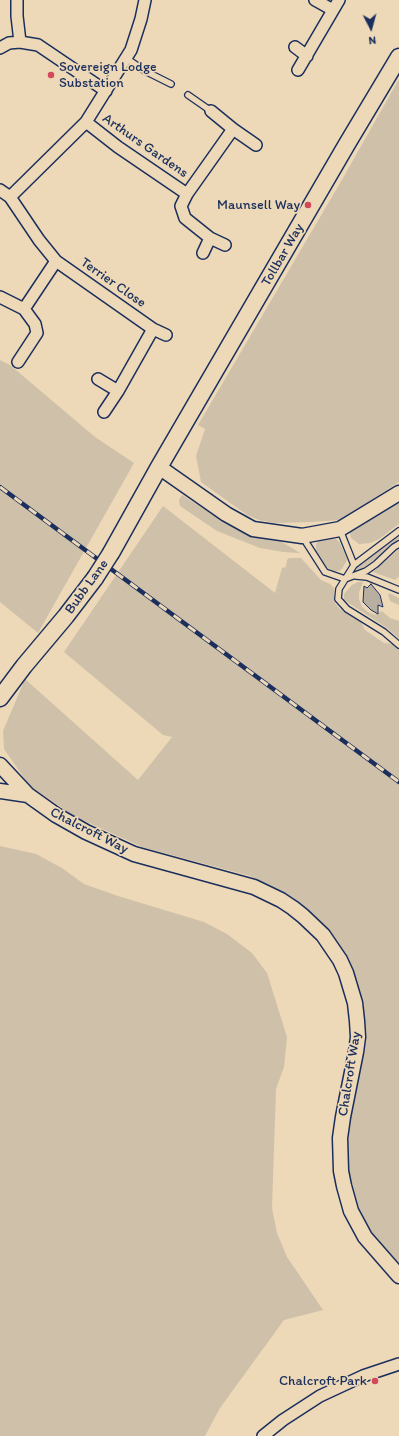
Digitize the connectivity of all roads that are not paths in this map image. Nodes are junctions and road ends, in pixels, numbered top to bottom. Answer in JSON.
{"nodes":[{"id":1,"x":17,"y":0,"type":"edge"},
{"id":2,"x":145,"y":0,"type":"edge"},
{"id":3,"x":315,"y":0,"type":"edge"},
{"id":4,"x":339,"y":0,"type":"edge"},
{"id":5,"x":333,"y":10,"type":"junction"},
{"id":6,"x":20,"y":42,"type":"junction"},
{"id":7,"x":295,"y":47,"type":"dead end"},
{"id":8,"x":0,"y":48,"type":"edge"},
{"id":9,"x":307,"y":56,"type":"junction"},
{"id":10,"x":399,"y":57,"type":"edge"},
{"id":11,"x":126,"y":58,"type":"junction"},
{"id":12,"x":298,"y":70,"type":"dead end"},
{"id":13,"x":171,"y":84,"type":"dead end"},
{"id":14,"x":106,"y":91,"type":"junction"},
{"id":15,"x":188,"y":95,"type":"dead end"},
{"id":16,"x":211,"y":111,"type":"joint"},
{"id":17,"x":86,"y":122,"type":"junction"},
{"id":18,"x":233,"y":130,"type":"junction"},
{"id":19,"x":256,"y":145,"type":"dead end"},
{"id":20,"x":0,"y":190,"type":"edge"},
{"id":21,"x":187,"y":194,"type":"junction"},
{"id":22,"x":10,"y":197,"type":"junction"},
{"id":23,"x":210,"y":238,"type":"junction"},
{"id":24,"x":225,"y":244,"type":"dead end"},
{"id":25,"x":203,"y":253,"type":"dead end"},
{"id":26,"x":56,"y":261,"type":"junction"},
{"id":27,"x":0,"y":296,"type":"edge"},
{"id":28,"x":24,"y":309,"type":"junction"},
{"id":29,"x":153,"y":329,"type":"junction"},
{"id":30,"x":166,"y":335,"type":"dead end"},
{"id":31,"x":19,"y":357,"type":"dead end"},
{"id":32,"x":98,"y":379,"type":"dead end"},
{"id":33,"x":118,"y":391,"type":"junction"},
{"id":34,"x":104,"y":412,"type":"dead end"},
{"id":35,"x":180,"y":432,"type":"joint"},
{"id":36,"x":159,"y":467,"type":"junction"},
{"id":37,"x":399,"y":493,"type":"edge"},
{"id":38,"x":340,"y":529,"type":"junction"},
{"id":39,"x":399,"y":531,"type":"edge"},
{"id":40,"x":302,"y":536,"type":"junction"},
{"id":41,"x":399,"y":544,"type":"edge"},
{"id":42,"x":354,"y":565,"type":"junction"},
{"id":43,"x":355,"y":576,"type":"junction"},
{"id":44,"x":345,"y":580,"type":"junction"},
{"id":45,"x":399,"y":590,"type":"edge"},
{"id":46,"x":399,"y":645,"type":"edge"},
{"id":47,"x":0,"y":698,"type":"edge"},
{"id":48,"x":0,"y":765,"type":"edge"},
{"id":49,"x":0,"y":791,"type":"edge"},
{"id":50,"x":28,"y":795,"type":"junction"},
{"id":51,"x":398,"y":1273,"type":"edge"},
{"id":52,"x":399,"y":1364,"type":"edge"},
{"id":53,"x":263,"y":1436,"type":"edge"}],
"edges":[{"from":1,"to":6,"type":"street"},
{"from":2,"to":11,"type":"street"},
{"from":3,"to":5,"type":"street"},
{"from":4,"to":5,"type":"street"},
{"from":5,"to":9,"type":"street"},
{"from":6,"to":8,"type":"street"},
{"from":6,"to":14,"type":"street"},
{"from":7,"to":9,"type":"street"},
{"from":9,"to":12,"type":"street"},
{"from":10,"to":35,"type":"main road","name":"Tollbar Way"},
{"from":11,"to":13,"type":"lane"},
{"from":11,"to":14,"type":"street"},
{"from":14,"to":17,"type":"street"},
{"from":15,"to":16,"type":"lane"},
{"from":16,"to":18,"type":"street"},
{"from":17,"to":21,"type":"street","name":"Arthurs Gardens"},
{"from":17,"to":22,"type":"street"},
{"from":18,"to":19,"type":"street"},
{"from":18,"to":21,"type":"street","name":"Arthurs Gardens"},
{"from":20,"to":22,"type":"street"},
{"from":21,"to":23,"type":"street","name":"Arthurs Gardens"},
{"from":22,"to":26,"type":"street","name":"Terrier Close"},
{"from":23,"to":24,"type":"street","name":"Arthurs Gardens"},
{"from":23,"to":25,"type":"street"},
{"from":26,"to":28,"type":"street"},
{"from":26,"to":29,"type":"street","name":"Terrier Close"},
{"from":27,"to":28,"type":"street"},
{"from":28,"to":31,"type":"street"},
{"from":29,"to":30,"type":"street","name":"Terrier Close"},
{"from":29,"to":33,"type":"street"},
{"from":32,"to":33,"type":"street"},
{"from":33,"to":34,"type":"street"},
{"from":35,"to":36,"type":"main road","name":"Bubb Lane"},
{"from":36,"to":40,"type":"street"},
{"from":36,"to":47,"type":"main road","name":"Bubb Lane","bridge":true},
{"from":37,"to":38,"type":"street"},
{"from":38,"to":40,"type":"street"},
{"from":38,"to":42,"type":"lane"},
{"from":39,"to":42,"type":"lane"},
{"from":40,"to":44,"type":"lane"},
{"from":41,"to":43,"type":"lane"},
{"from":42,"to":44,"type":"lane"},
{"from":43,"to":44,"type":"lane"},
{"from":43,"to":45,"type":"lane"},
{"from":44,"to":46,"type":"lane"},
{"from":48,"to":50,"type":"street","name":"Chalcroft Way"},
{"from":49,"to":50,"type":"street","name":"Chalcroft Way"},
{"from":50,"to":51,"type":"street","name":"Chalcroft Way"},
{"from":52,"to":53,"type":"street"}]}
